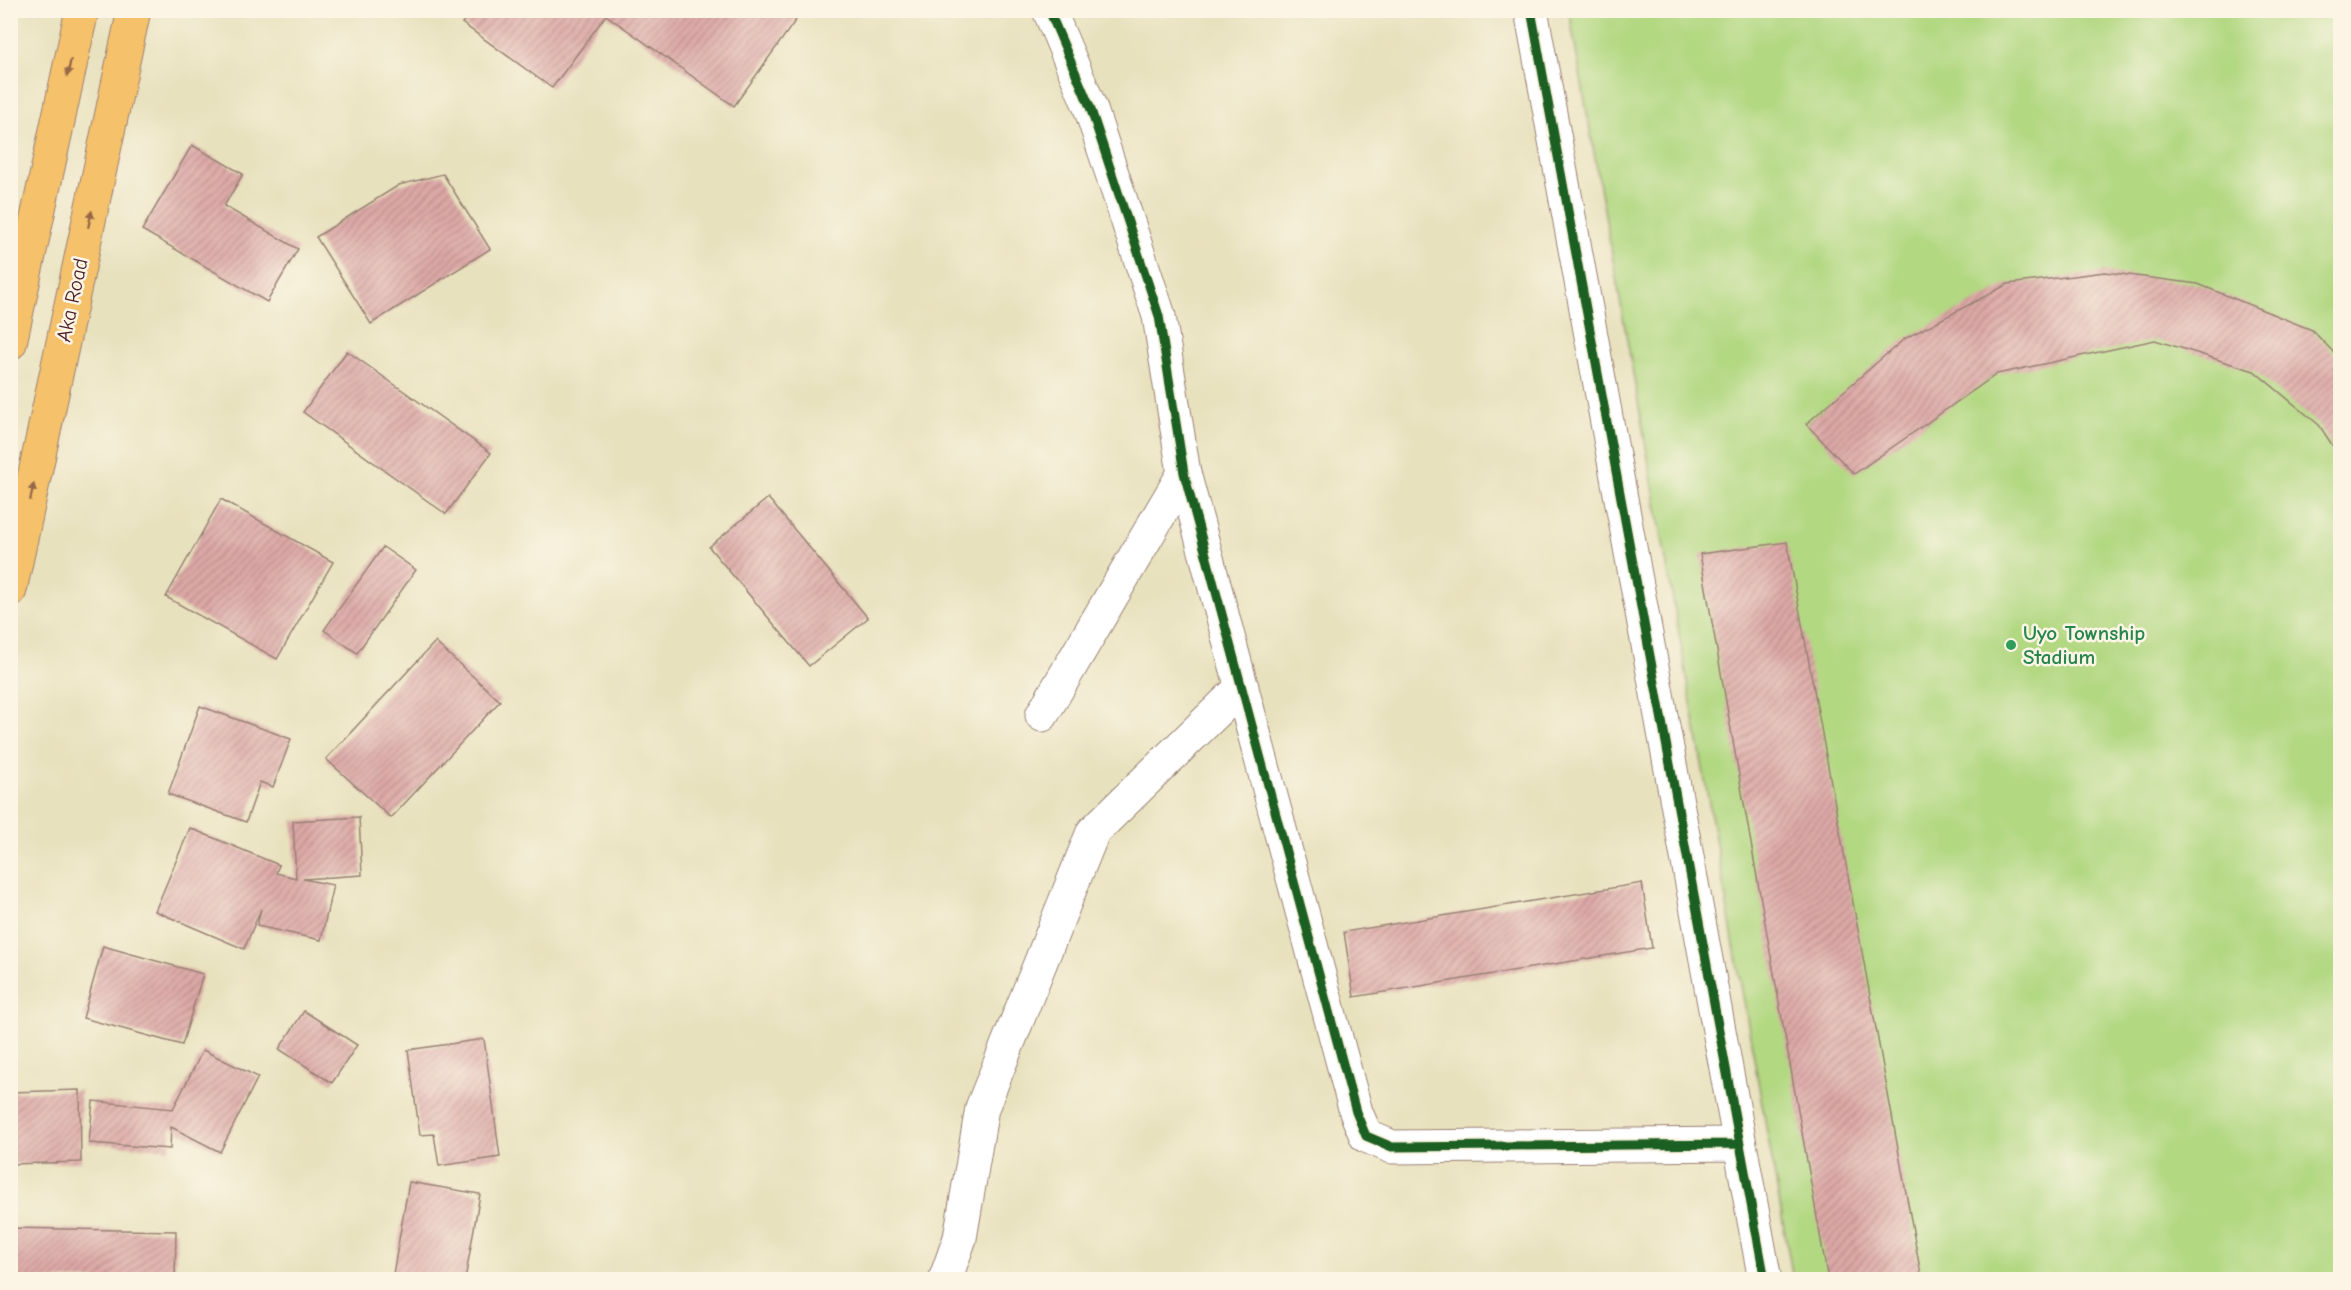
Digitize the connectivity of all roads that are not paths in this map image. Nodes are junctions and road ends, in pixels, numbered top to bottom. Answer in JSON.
{"nodes":[{"id":1,"x":82,"y":10,"type":"edge"},
{"id":2,"x":134,"y":10,"type":"edge"},
{"id":3,"x":1049,"y":10,"type":"edge"},
{"id":4,"x":1531,"y":10,"type":"edge"},
{"id":5,"x":10,"y":343,"type":"edge"},
{"id":6,"x":1184,"y":473,"type":"junction"},
{"id":7,"x":10,"y":590,"type":"edge"},
{"id":8,"x":1242,"y":687,"type":"junction"},
{"id":9,"x":1042,"y":715,"type":"dead end"},
{"id":10,"x":1740,"y":1144,"type":"junction"},
{"id":11,"x":945,"y":1280,"type":"edge"},
{"id":12,"x":1765,"y":1280,"type":"edge"}],
"edges":[{"from":1,"to":5,"type":"main road","one_way":true},
{"from":7,"to":2,"type":"main road","name":"Aka Road","one_way":true},
{"from":3,"to":6,"type":"street"},
{"from":4,"to":10,"type":"street"},
{"from":6,"to":8,"type":"street"},
{"from":6,"to":9,"type":"street"},
{"from":8,"to":10,"type":"street"},
{"from":8,"to":11,"type":"street"},
{"from":10,"to":12,"type":"street"}]}
